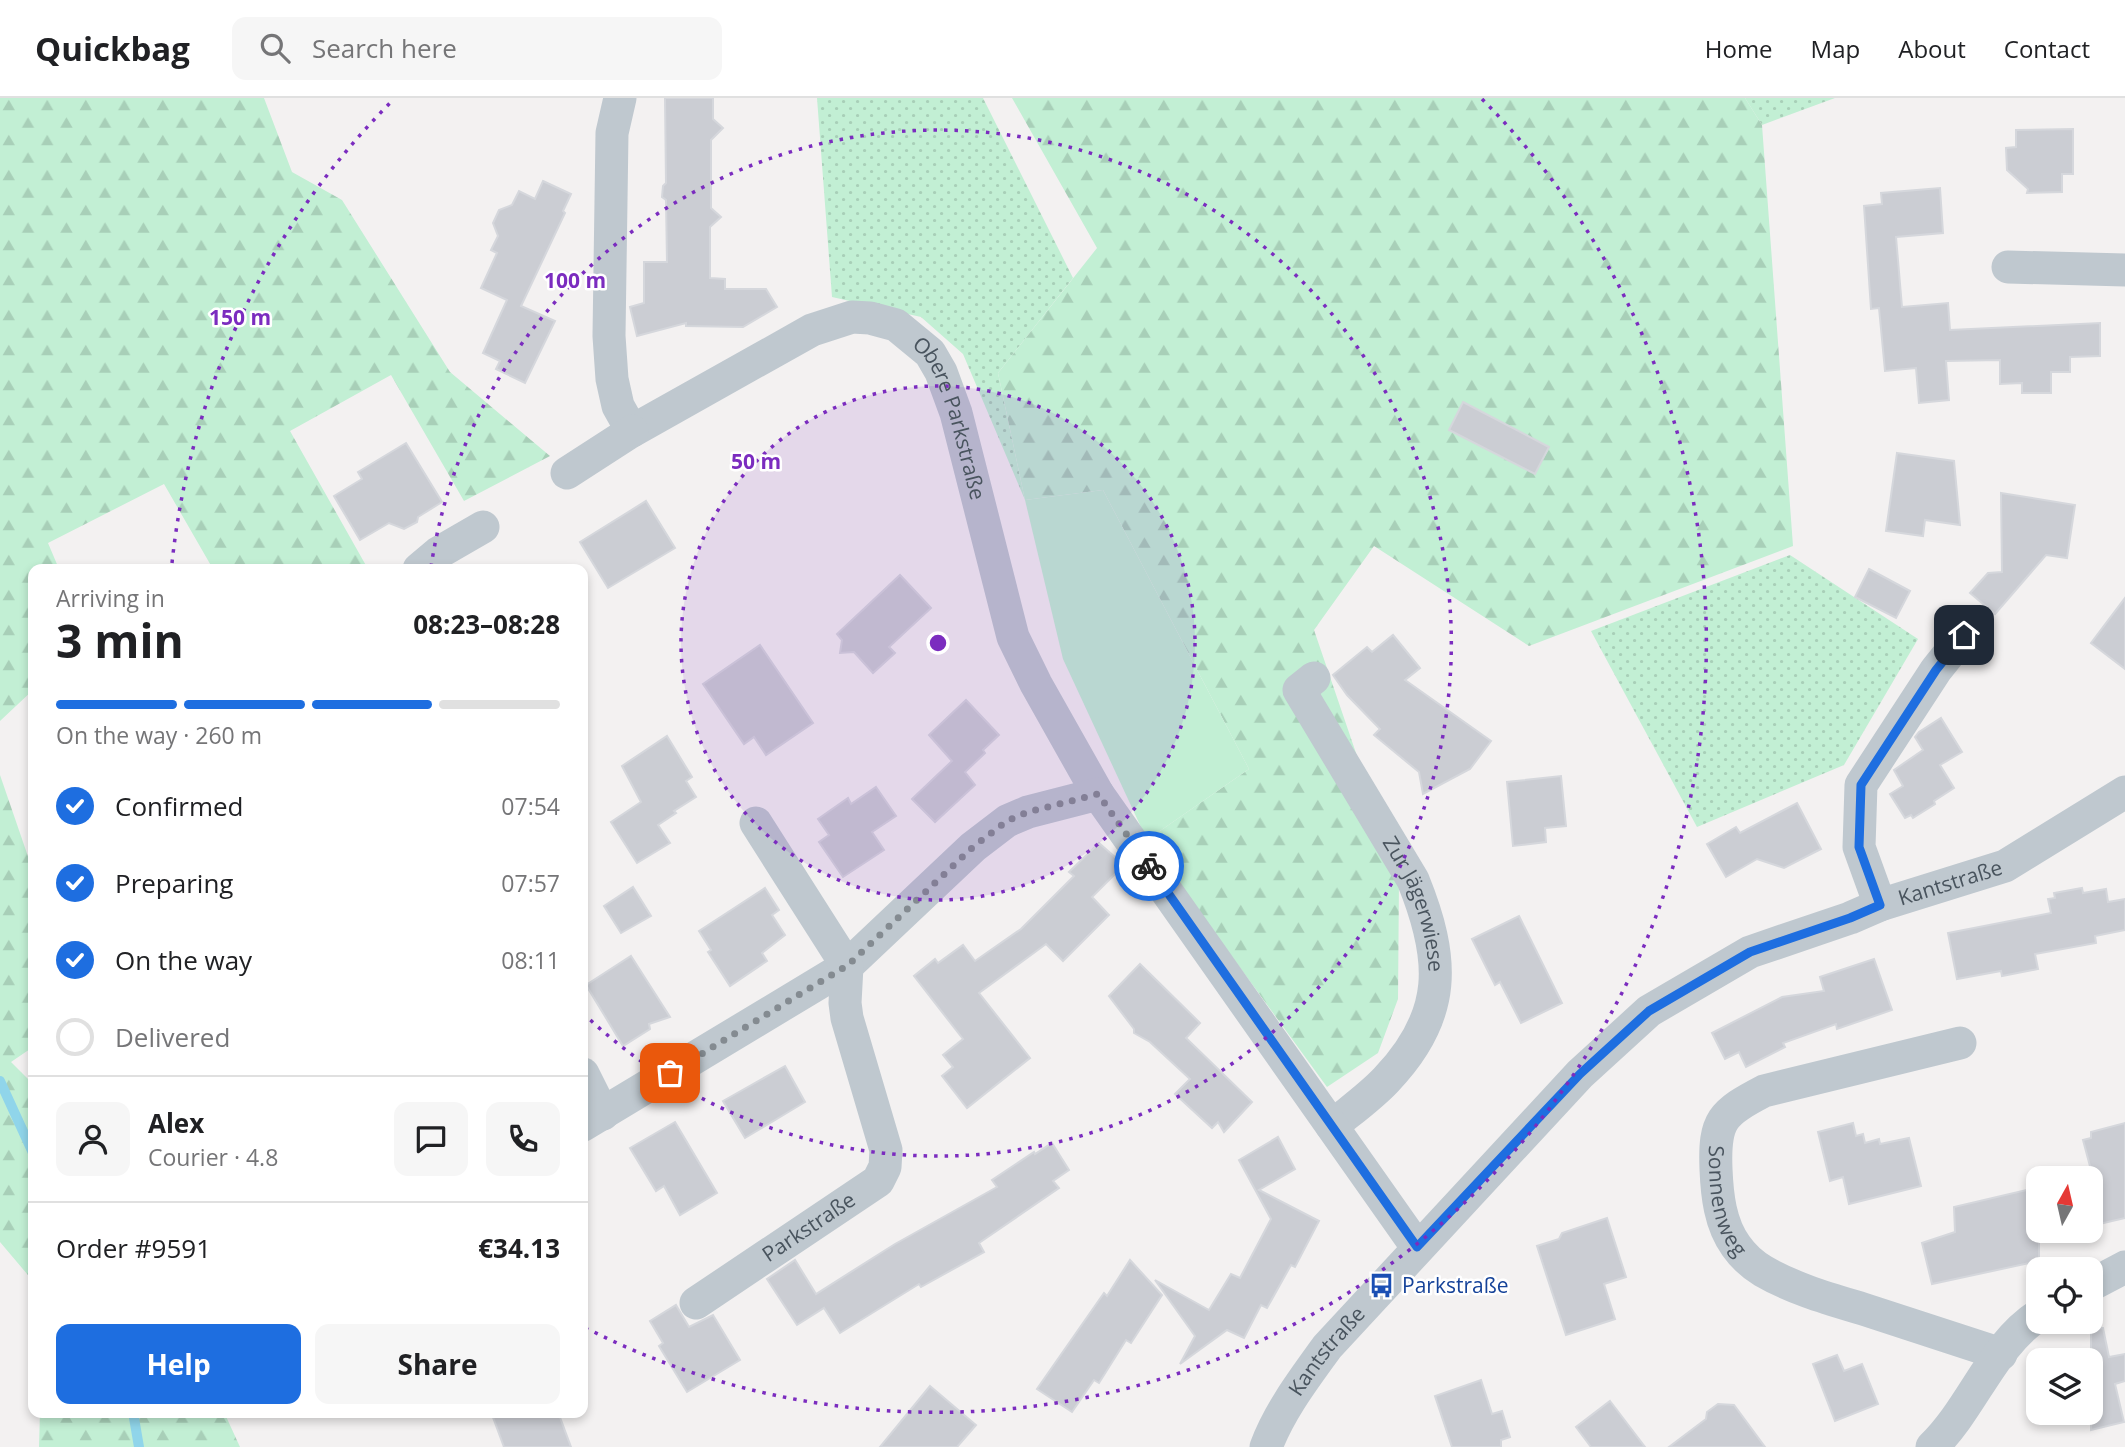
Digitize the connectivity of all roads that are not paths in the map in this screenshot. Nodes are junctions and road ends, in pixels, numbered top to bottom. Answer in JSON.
{"nodes":[{"id":1,"x":620,"y":98,"type":"edge"},
{"id":2,"x":2008,"y":267,"type":"dead end"},
{"id":3,"x":2125,"y":270,"type":"edge"},
{"id":4,"x":632,"y":431,"type":"junction"},
{"id":5,"x":567,"y":473,"type":"dead end"},
{"id":6,"x":483,"y":527,"type":"dead end"},
{"id":7,"x":425,"y":564,"type":"edge"},
{"id":8,"x":1964,"y":635,"type":"dead end"},
{"id":9,"x":1314,"y":678,"type":"dead end"},
{"id":10,"x":2125,"y":792,"type":"edge"},
{"id":11,"x":1098,"y":794,"type":"junction"},
{"id":12,"x":756,"y":823,"type":"dead end"},
{"id":13,"x":1880,"y":905,"type":"junction"},
{"id":14,"x":848,"y":965,"type":"junction"},
{"id":15,"x":1960,"y":1044,"type":"dead end"},
{"id":16,"x":588,"y":1097,"type":"edge"},
{"id":17,"x":593,"y":1120,"type":"edge"},
{"id":18,"x":1332,"y":1126,"type":"junction"},
{"id":19,"x":1417,"y":1247,"type":"junction"},
{"id":20,"x":2125,"y":1267,"type":"edge"},
{"id":21,"x":2103,"y":1279,"type":"edge"},
{"id":22,"x":696,"y":1303,"type":"dead end"},
{"id":23,"x":2026,"y":1326,"type":"edge"},
{"id":24,"x":2001,"y":1354,"type":"junction"},
{"id":25,"x":1266,"y":1447,"type":"edge"},
{"id":26,"x":1932,"y":1447,"type":"edge"}],
"edges":[{"from":1,"to":4,"type":"street"},
{"from":2,"to":3,"type":"street"},
{"from":4,"to":5,"type":"street","name":"Obere Parkstraße"},
{"from":4,"to":11,"type":"street","name":"Obere Parkstraße"},
{"from":6,"to":7,"type":"street"},
{"from":8,"to":13,"type":"street"},
{"from":9,"to":18,"type":"street","name":"Zur Jägerwiese"},
{"from":10,"to":13,"type":"street","name":"Kantstraße"},
{"from":11,"to":14,"type":"street"},
{"from":11,"to":18,"type":"street"},
{"from":12,"to":14,"type":"street"},
{"from":13,"to":19,"type":"street","name":"Kantstraße"},
{"from":14,"to":17,"type":"street"},
{"from":14,"to":22,"type":"street","name":"Parkstraße"},
{"from":15,"to":24,"type":"street","name":"Sonnenweg"},
{"from":16,"to":17,"type":"street"},
{"from":18,"to":19,"type":"street"},
{"from":19,"to":25,"type":"street","name":"Kantstraße"},
{"from":20,"to":21,"type":"street"},
{"from":23,"to":24,"type":"street"},
{"from":24,"to":26,"type":"street"}]}
